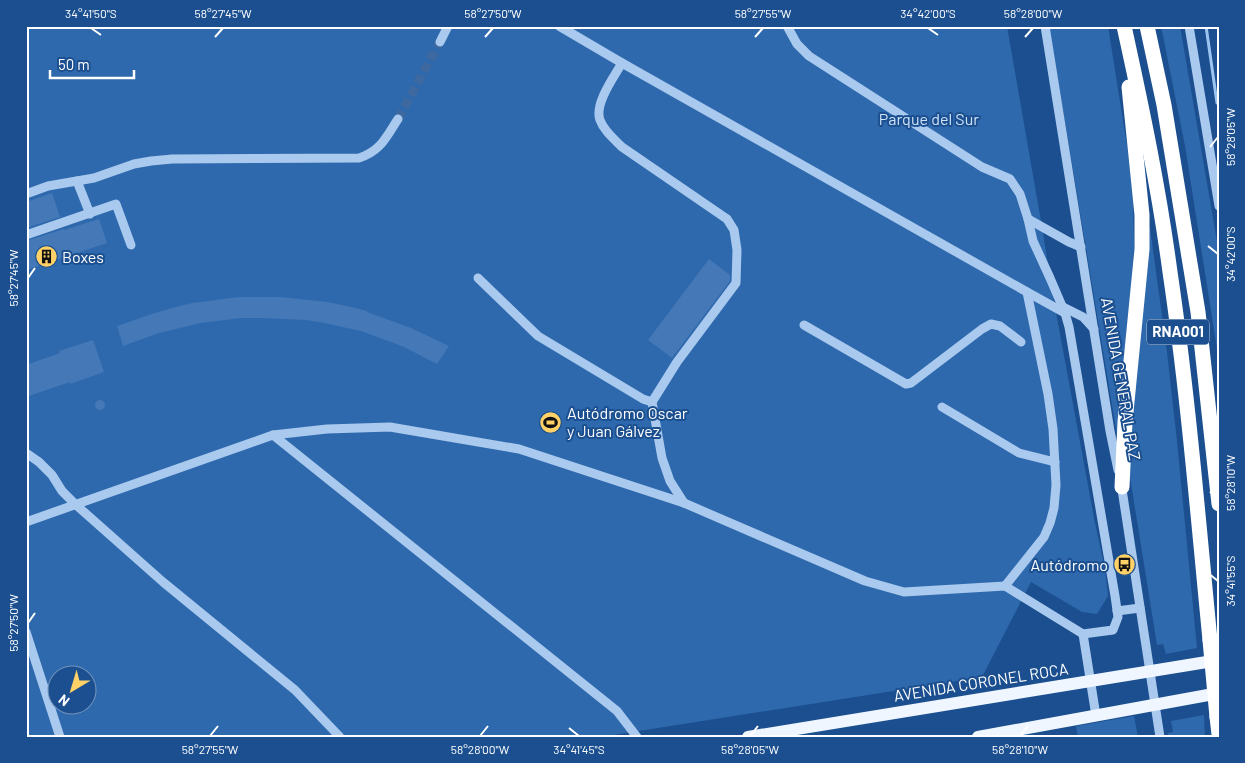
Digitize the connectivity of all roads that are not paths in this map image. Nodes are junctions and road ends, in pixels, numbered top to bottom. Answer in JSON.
{"nodes":[{"id":1,"x":448,"y":26,"type":"edge"},
{"id":2,"x":559,"y":26,"type":"edge"},
{"id":3,"x":787,"y":26,"type":"edge"},
{"id":4,"x":1045,"y":26,"type":"edge"},
{"id":5,"x":1123,"y":26,"type":"edge"},
{"id":6,"x":1147,"y":26,"type":"edge"},
{"id":7,"x":1189,"y":26,"type":"edge"},
{"id":8,"x":440,"y":42,"type":"tunnel mouth"},
{"id":9,"x":622,"y":63,"type":"junction"},
{"id":10,"x":398,"y":119,"type":"tunnel mouth"},
{"id":11,"x":77,"y":181,"type":"junction"},
{"id":12,"x":26,"y":194,"type":"edge"},
{"id":13,"x":1219,"y":206,"type":"edge"},
{"id":14,"x":90,"y":214,"type":"junction"},
{"id":15,"x":1028,"y":219,"type":"junction"},
{"id":16,"x":26,"y":235,"type":"edge"},
{"id":17,"x":131,"y":244,"type":"dead end"},
{"id":18,"x":1081,"y":247,"type":"junction"},
{"id":19,"x":478,"y":278,"type":"dead end"},
{"id":20,"x":1027,"y":292,"type":"junction"},
{"id":21,"x":1064,"y":310,"type":"junction"},
{"id":22,"x":804,"y":325,"type":"dead end"},
{"id":23,"x":1094,"y":329,"type":"junction"},
{"id":24,"x":1021,"y":342,"type":"dead end"},
{"id":25,"x":652,"y":402,"type":"junction"},
{"id":26,"x":942,"y":406,"type":"dead end"},
{"id":27,"x":273,"y":436,"type":"junction"},
{"id":28,"x":26,"y":453,"type":"edge"},
{"id":29,"x":1055,"y":462,"type":"junction"},
{"id":30,"x":1122,"y":487,"type":"junction"},
{"id":31,"x":684,"y":503,"type":"junction"},
{"id":32,"x":75,"y":504,"type":"junction"},
{"id":33,"x":1219,"y":504,"type":"edge"},
{"id":34,"x":26,"y":522,"type":"edge"},
{"id":35,"x":1005,"y":586,"type":"junction"},
{"id":36,"x":1140,"y":608,"type":"junction"},
{"id":37,"x":1117,"y":611,"type":"junction"},
{"id":38,"x":26,"y":632,"type":"edge"},
{"id":39,"x":1083,"y":634,"type":"junction"},
{"id":40,"x":1219,"y":660,"type":"edge"},
{"id":41,"x":1150,"y":671,"type":"junction"},
{"id":42,"x":1090,"y":680,"type":"junction"},
{"id":43,"x":1219,"y":693,"type":"edge"},
{"id":44,"x":1155,"y":706,"type":"junction"},
{"id":45,"x":1096,"y":716,"type":"junction"},
{"id":46,"x":1219,"y":734,"type":"edge"},
{"id":47,"x":986,"y":736,"type":"edge"},
{"id":48,"x":60,"y":737,"type":"edge"},
{"id":49,"x":340,"y":737,"type":"edge"},
{"id":50,"x":636,"y":737,"type":"edge"},
{"id":51,"x":748,"y":737,"type":"edge"},
{"id":52,"x":1160,"y":737,"type":"edge"}],
"edges":[{"from":1,"to":8,"type":"street"},
{"from":2,"to":9,"type":"street"},
{"from":3,"to":15,"type":"street"},
{"from":4,"to":18,"type":"street","name":"AVENIDA GENERAL PAZ"},
{"from":5,"to":30,"type":"highway"},
{"from":5,"to":46,"type":"highway","number":"RNA001","bridge":true},
{"from":6,"to":33,"type":"highway","number":"RNA001"},
{"from":7,"to":13,"type":"street"},
{"from":9,"to":20,"type":"street"},
{"from":9,"to":25,"type":"street"},
{"from":10,"to":11,"type":"street"},
{"from":11,"to":12,"type":"street"},
{"from":11,"to":14,"type":"street"},
{"from":14,"to":16,"type":"street"},
{"from":14,"to":17,"type":"street"},
{"from":15,"to":18,"type":"street"},
{"from":15,"to":21,"type":"street"},
{"from":18,"to":23,"type":"street","name":"AVENIDA GENERAL PAZ"},
{"from":19,"to":25,"type":"street"},
{"from":20,"to":21,"type":"street"},
{"from":20,"to":29,"type":"street"},
{"from":21,"to":23,"type":"street"},
{"from":21,"to":37,"type":"street"},
{"from":22,"to":24,"type":"street"},
{"from":23,"to":30,"type":"street","name":"AVENIDA GENERAL PAZ"},
{"from":25,"to":31,"type":"street"},
{"from":26,"to":29,"type":"street"},
{"from":27,"to":31,"type":"street"},
{"from":27,"to":32,"type":"street"},
{"from":27,"to":50,"type":"street"},
{"from":28,"to":32,"type":"street"},
{"from":29,"to":35,"type":"street"},
{"from":30,"to":36,"type":"street","name":"AVENIDA GENERAL PAZ"},
{"from":31,"to":35,"type":"street"},
{"from":32,"to":34,"type":"street"},
{"from":32,"to":49,"type":"street"},
{"from":35,"to":39,"type":"street"},
{"from":36,"to":37,"type":"street"},
{"from":36,"to":41,"type":"street","name":"AVENIDA GENERAL PAZ"},
{"from":37,"to":39,"type":"street"},
{"from":38,"to":48,"type":"street"},
{"from":39,"to":42,"type":"street"},
{"from":40,"to":41,"type":"main road","name":"AVENIDA CORONEL ROCA"},
{"from":41,"to":42,"type":"main road","name":"AVENIDA CORONEL ROCA"},
{"from":41,"to":44,"type":"street","name":"AVENIDA GENERAL PAZ"},
{"from":42,"to":45,"type":"street"},
{"from":42,"to":51,"type":"main road","name":"AVENIDA CORONEL ROCA"},
{"from":43,"to":44,"type":"main road"},
{"from":44,"to":45,"type":"main road"},
{"from":44,"to":52,"type":"street","name":"AVENIDA GENERAL PAZ"},
{"from":45,"to":47,"type":"main road"}]}
